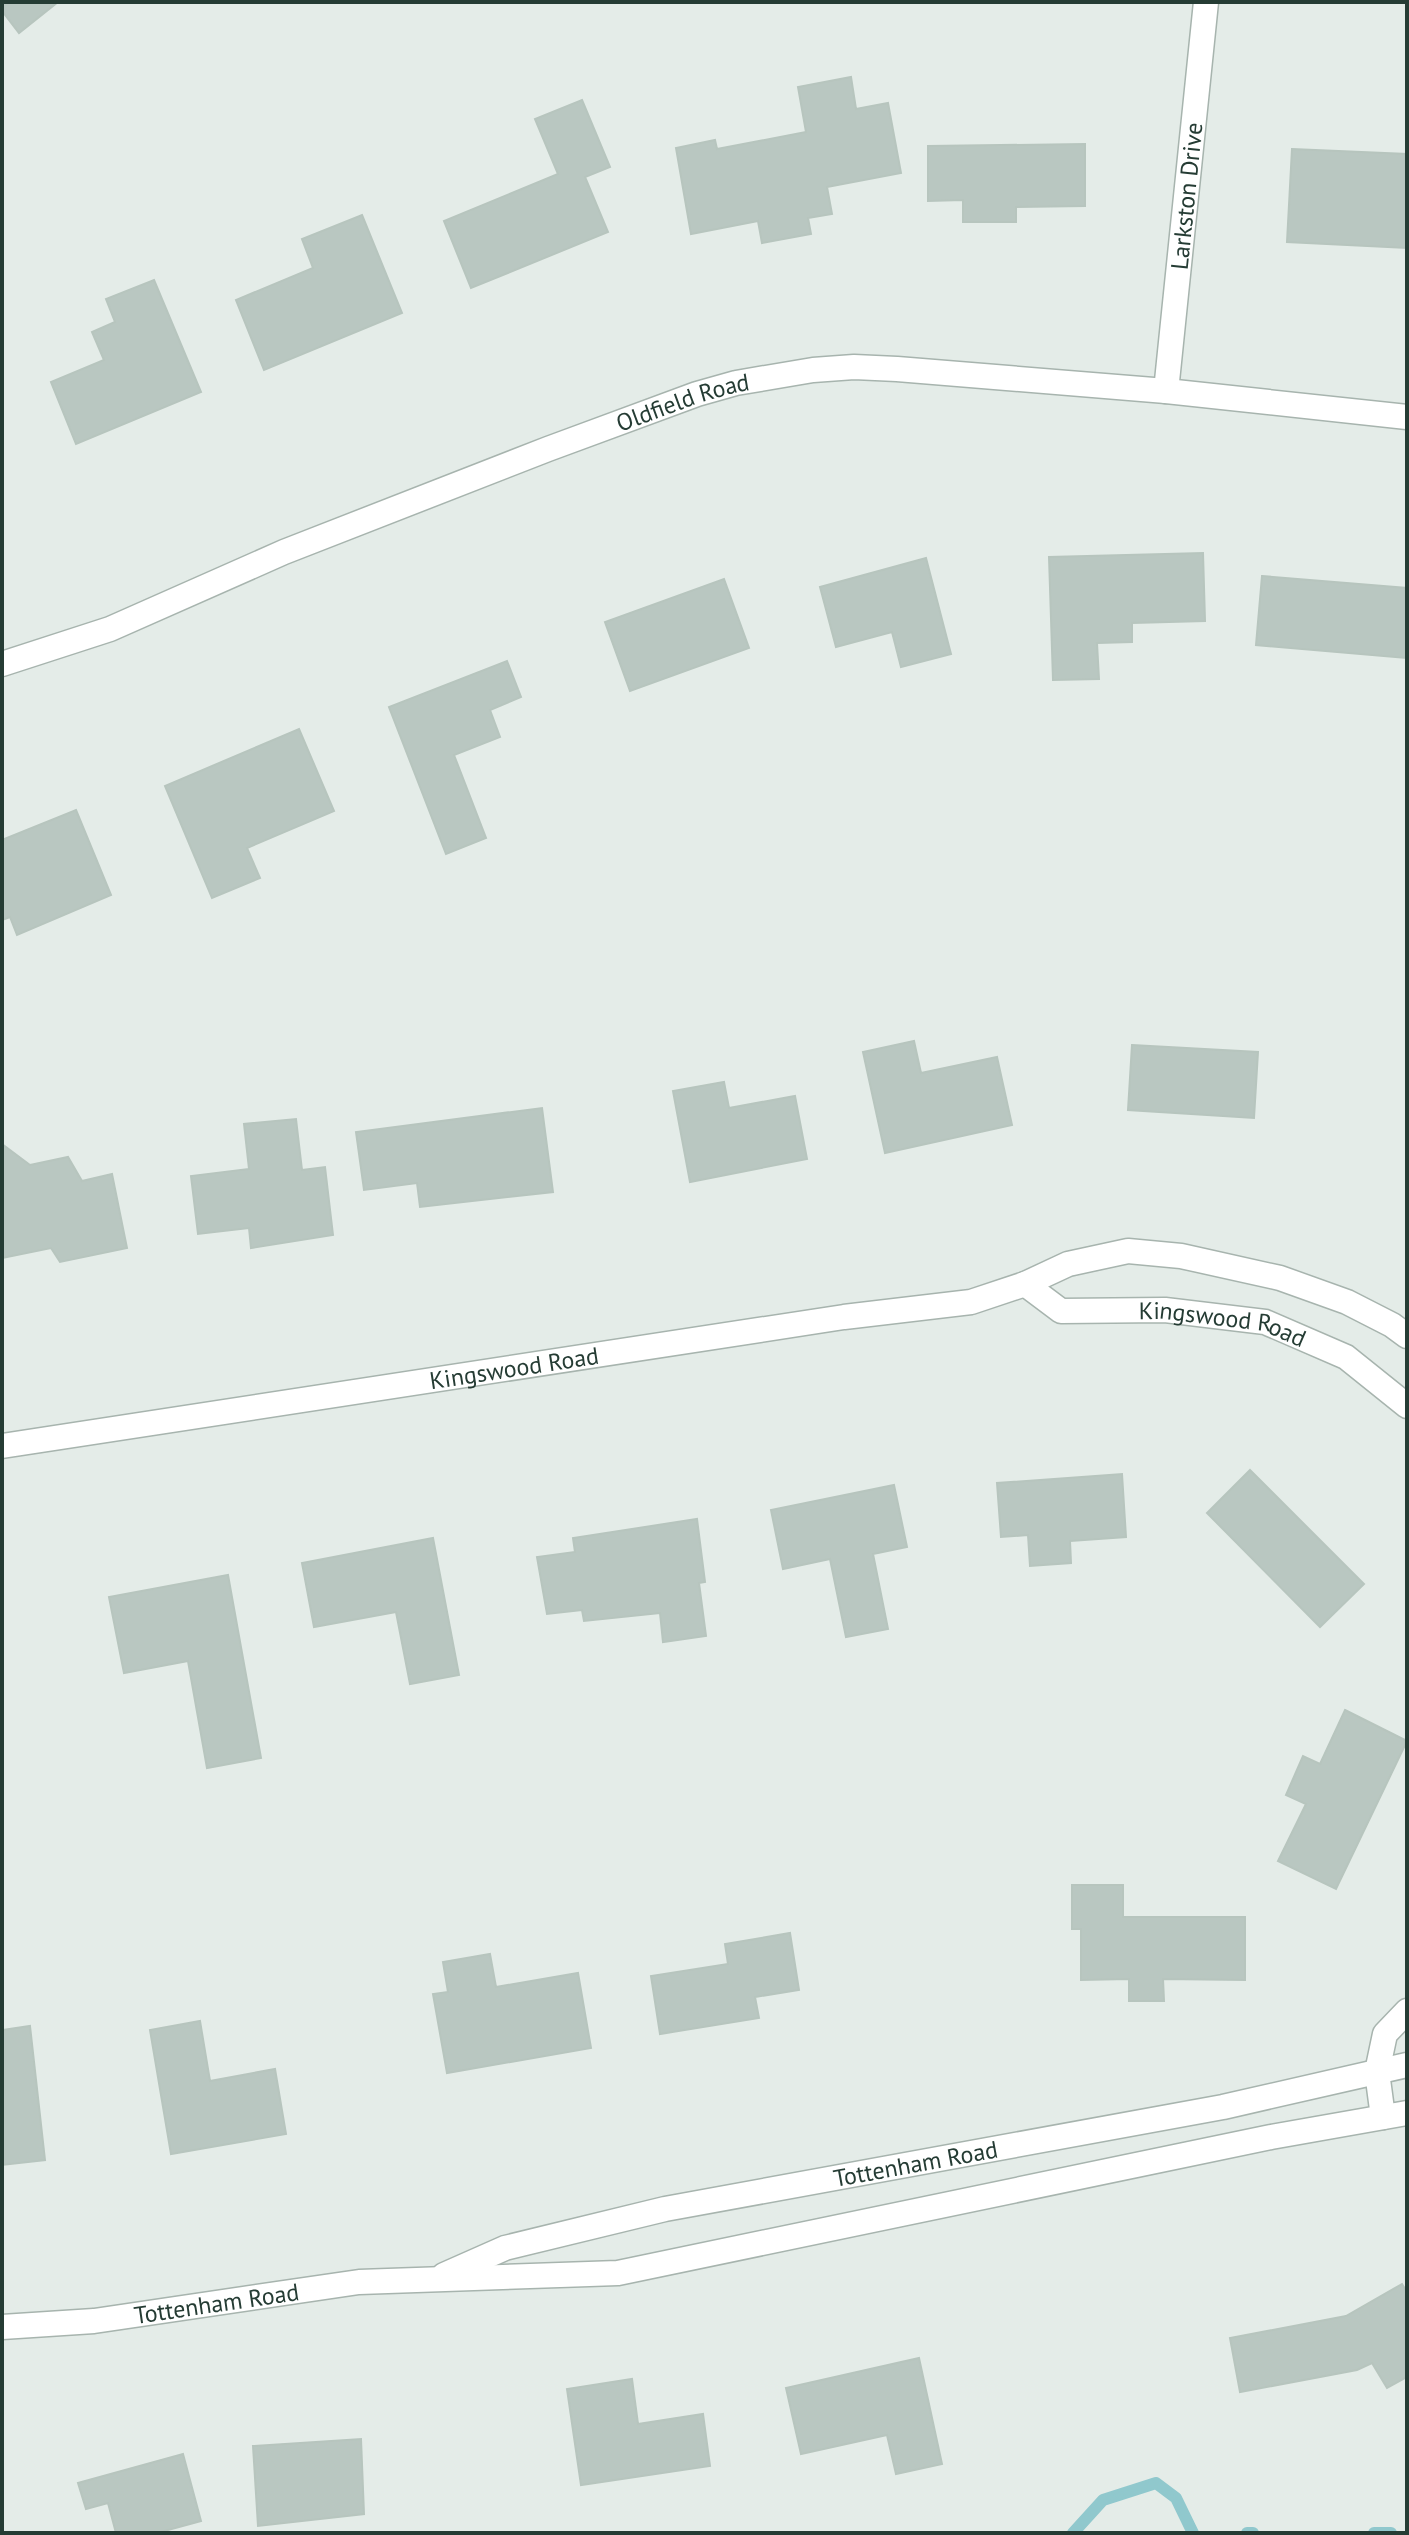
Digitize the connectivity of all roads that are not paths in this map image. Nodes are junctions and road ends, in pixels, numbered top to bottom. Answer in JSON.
{"nodes":[{"id":1,"x":1206,"y":2,"type":"edge"},
{"id":2,"x":1166,"y":391,"type":"junction"},
{"id":3,"x":1407,"y":417,"type":"edge"},
{"id":4,"x":2,"y":664,"type":"edge"},
{"id":5,"x":1025,"y":1284,"type":"junction"},
{"id":6,"x":1407,"y":1336,"type":"edge"},
{"id":7,"x":1407,"y":1406,"type":"edge"},
{"id":8,"x":2,"y":1446,"type":"edge"},
{"id":9,"x":1407,"y":2011,"type":"edge"},
{"id":10,"x":1407,"y":2065,"type":"edge"},
{"id":11,"x":1377,"y":2072,"type":"junction"},
{"id":12,"x":1395,"y":2115,"type":"edge"},
{"id":13,"x":430,"y":2280,"type":"junction"},
{"id":14,"x":2,"y":2327,"type":"edge"}],
"edges":[{"from":1,"to":2,"type":"street","name":"Larkston Drive"},
{"from":2,"to":3,"type":"street","name":"Oldfield Road"},
{"from":2,"to":4,"type":"street","name":"Oldfield Road"},
{"from":5,"to":6,"type":"street","name":"Kingswood Road"},
{"from":5,"to":7,"type":"street","name":"Kingswood Road"},
{"from":5,"to":8,"type":"street","name":"Kingswood Road"},
{"from":9,"to":11,"type":"street"},
{"from":10,"to":11,"type":"street","name":"Tottenham Road"},
{"from":11,"to":12,"type":"street"},
{"from":11,"to":13,"type":"street","name":"Tottenham Road"},
{"from":12,"to":13,"type":"street","name":"Tottenham Road"},
{"from":13,"to":14,"type":"street","name":"Tottenham Road"}]}
